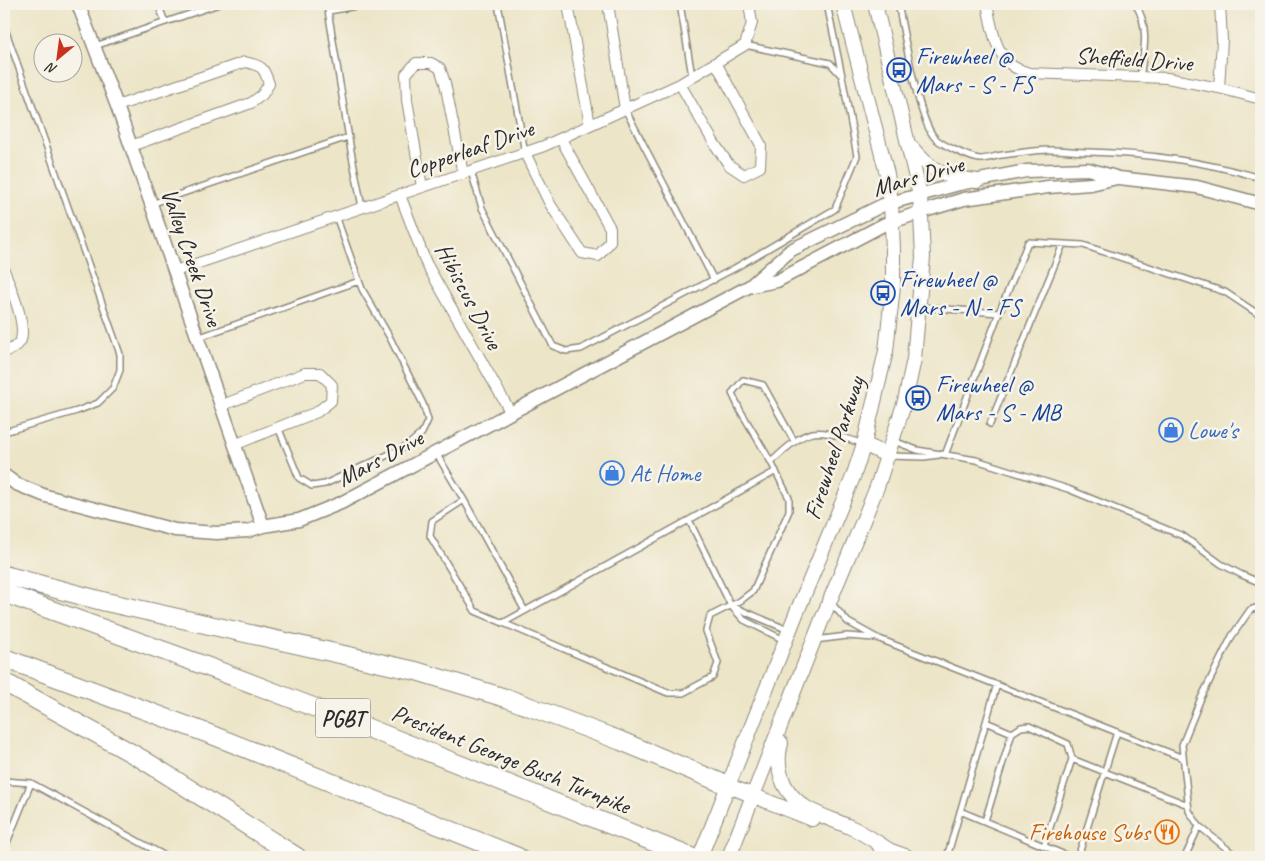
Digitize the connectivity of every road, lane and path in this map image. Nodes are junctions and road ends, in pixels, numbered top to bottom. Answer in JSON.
{"nodes":[{"id":1,"x":78,"y":4,"type":"edge"},
{"id":2,"x":158,"y":4,"type":"edge"},
{"id":3,"x":219,"y":4,"type":"edge"},
{"id":4,"x":328,"y":4,"type":"edge"},
{"id":5,"x":367,"y":4,"type":"edge"},
{"id":6,"x":498,"y":4,"type":"edge"},
{"id":7,"x":568,"y":4,"type":"edge"},
{"id":8,"x":608,"y":4,"type":"edge"},
{"id":9,"x":680,"y":4,"type":"edge"},
{"id":10,"x":749,"y":4,"type":"edge"},
{"id":11,"x":827,"y":4,"type":"edge"},
{"id":12,"x":842,"y":4,"type":"edge"},
{"id":13,"x":875,"y":4,"type":"edge"},
{"id":14,"x":898,"y":4,"type":"edge"},
{"id":15,"x":987,"y":4,"type":"edge"},
{"id":16,"x":1135,"y":4,"type":"edge"},
{"id":17,"x":1220,"y":4,"type":"edge"},
{"id":18,"x":329,"y":11,"type":"junction"},
{"id":19,"x":165,"y":22,"type":"junction"},
{"id":20,"x":4,"y":26,"type":"edge"},
{"id":21,"x":746,"y":45,"type":"junction"},
{"id":22,"x":94,"y":47,"type":"junction"},
{"id":23,"x":716,"y":63,"type":"junction"},
{"id":24,"x":842,"y":76,"type":"junction"},
{"id":25,"x":692,"y":77,"type":"junction"},
{"id":26,"x":1140,"y":77,"type":"junction"},
{"id":27,"x":680,"y":84,"type":"junction"},
{"id":28,"x":1219,"y":88,"type":"junction"},
{"id":29,"x":1261,"y":99,"type":"edge"},
{"id":30,"x":117,"y":106,"type":"junction"},
{"id":31,"x":625,"y":109,"type":"junction"},
{"id":32,"x":590,"y":125,"type":"junction"},
{"id":33,"x":348,"y":137,"type":"junction"},
{"id":34,"x":561,"y":139,"type":"junction"},
{"id":35,"x":907,"y":143,"type":"junction"},
{"id":36,"x":131,"y":146,"type":"junction"},
{"id":37,"x":525,"y":153,"type":"junction"},
{"id":38,"x":467,"y":173,"type":"junction"},
{"id":39,"x":1119,"y":178,"type":"junction"},
{"id":40,"x":1261,"y":178,"type":"edge"},
{"id":41,"x":977,"y":180,"type":"junction"},
{"id":42,"x":422,"y":187,"type":"junction"},
{"id":43,"x":400,"y":195,"type":"junction"},
{"id":44,"x":920,"y":195,"type":"junction"},
{"id":45,"x":891,"y":203,"type":"junction"},
{"id":46,"x":151,"y":204,"type":"junction"},
{"id":47,"x":1261,"y":204,"type":"edge"},
{"id":48,"x":362,"y":207,"type":"junction"},
{"id":49,"x":921,"y":212,"type":"junction"},
{"id":50,"x":336,"y":216,"type":"junction"},
{"id":51,"x":892,"y":222,"type":"junction"},
{"id":52,"x":1063,"y":244,"type":"junction"},
{"id":53,"x":4,"y":270,"type":"edge"},
{"id":54,"x":174,"y":271,"type":"junction"},
{"id":55,"x":359,"y":280,"type":"junction"},
{"id":56,"x":714,"y":280,"type":"junction"},
{"id":57,"x":750,"y":286,"type":"junction"},
{"id":58,"x":918,"y":307,"type":"junction"},
{"id":59,"x":999,"y":312,"type":"junction"},
{"id":60,"x":1261,"y":316,"type":"edge"},
{"id":61,"x":197,"y":338,"type":"junction"},
{"id":62,"x":4,"y":352,"type":"edge"},
{"id":63,"x":220,"y":406,"type":"junction"},
{"id":64,"x":511,"y":413,"type":"junction"},
{"id":65,"x":990,"y":424,"type":"dead end"},
{"id":66,"x":278,"y":427,"type":"junction"},
{"id":67,"x":4,"y":432,"type":"edge"},
{"id":68,"x":893,"y":440,"type":"junction"},
{"id":69,"x":794,"y":441,"type":"junction"},
{"id":70,"x":864,"y":444,"type":"junction"},
{"id":71,"x":234,"y":445,"type":"junction"},
{"id":72,"x":435,"y":453,"type":"junction"},
{"id":73,"x":945,"y":455,"type":"junction"},
{"id":74,"x":888,"y":456,"type":"junction"},
{"id":75,"x":772,"y":462,"type":"junction"},
{"id":76,"x":776,"y":471,"type":"junction"},
{"id":77,"x":4,"y":475,"type":"edge"},
{"id":78,"x":464,"y":500,"type":"junction"},
{"id":79,"x":689,"y":520,"type":"junction"},
{"id":80,"x":263,"y":526,"type":"junction"},
{"id":81,"x":4,"y":575,"type":"edge"},
{"id":82,"x":1261,"y":583,"type":"edge"},
{"id":83,"x":4,"y":593,"type":"edge"},
{"id":84,"x":830,"y":602,"type":"junction"},
{"id":85,"x":731,"y":606,"type":"junction"},
{"id":86,"x":1261,"y":606,"type":"edge"},
{"id":87,"x":526,"y":611,"type":"junction"},
{"id":88,"x":503,"y":623,"type":"junction"},
{"id":89,"x":788,"y":636,"type":"junction"},
{"id":90,"x":877,"y":638,"type":"junction"},
{"id":91,"x":814,"y":640,"type":"junction"},
{"id":92,"x":4,"y":658,"type":"edge"},
{"id":93,"x":4,"y":682,"type":"edge"},
{"id":94,"x":996,"y":684,"type":"junction"},
{"id":95,"x":784,"y":718,"type":"junction"},
{"id":96,"x":986,"y":722,"type":"junction"},
{"id":97,"x":1117,"y":732,"type":"junction"},
{"id":98,"x":1012,"y":733,"type":"junction"},
{"id":99,"x":1183,"y":758,"type":"junction"},
{"id":100,"x":1072,"y":759,"type":"junction"},
{"id":101,"x":1104,"y":772,"type":"junction"},
{"id":102,"x":4,"y":781,"type":"edge"},
{"id":103,"x":31,"y":782,"type":"junction"},
{"id":104,"x":729,"y":786,"type":"junction"},
{"id":105,"x":754,"y":796,"type":"junction"},
{"id":106,"x":1188,"y":805,"type":"junction"},
{"id":107,"x":960,"y":811,"type":"junction"},
{"id":108,"x":985,"y":822,"type":"junction"},
{"id":109,"x":1199,"y":826,"type":"junction"},
{"id":110,"x":1044,"y":846,"type":"junction"},
{"id":111,"x":4,"y":850,"type":"edge"},
{"id":112,"x":889,"y":850,"type":"junction"},
{"id":113,"x":731,"y":852,"type":"edge"},
{"id":114,"x":167,"y":857,"type":"edge"},
{"id":115,"x":297,"y":857,"type":"edge"},
{"id":116,"x":518,"y":857,"type":"edge"},
{"id":117,"x":691,"y":857,"type":"edge"},
{"id":118,"x":700,"y":857,"type":"edge"},
{"id":119,"x":908,"y":857,"type":"edge"},
{"id":120,"x":947,"y":857,"type":"edge"},
{"id":121,"x":1070,"y":857,"type":"edge"},
{"id":122,"x":1078,"y":857,"type":"edge"},
{"id":123,"x":1185,"y":857,"type":"edge"},
{"id":124,"x":1237,"y":857,"type":"edge"}],
"edges":[{"from":1,"to":22,"type":"street","name":"Valley Creek Drive"},
{"from":2,"to":19,"type":"lane"},
{"from":3,"to":19,"type":"lane"},
{"from":4,"to":18,"type":"lane"},
{"from":5,"to":18,"type":"lane"},
{"from":6,"to":37,"type":"lane"},
{"from":7,"to":32,"type":"street"},
{"from":8,"to":31,"type":"street"},
{"from":9,"to":25,"type":"lane"},
{"from":10,"to":21,"type":"street"},
{"from":11,"to":24,"type":"lane"},
{"from":12,"to":45,"type":"main road","name":"Firewheel Parkway"},
{"from":13,"to":35,"type":"main road","name":"Firewheel Parkway"},
{"from":14,"to":40,"type":"lane"},
{"from":15,"to":26,"type":"street","name":"Sheffield Drive"},
{"from":16,"to":26,"type":"lane"},
{"from":17,"to":28,"type":"street"},
{"from":18,"to":33,"type":"lane"},
{"from":19,"to":22,"type":"lane"},
{"from":20,"to":67,"type":"lane"},
{"from":21,"to":23,"type":"street","name":"Copperleaf Drive"},
{"from":21,"to":24,"type":"lane"},
{"from":22,"to":30,"type":"street","name":"Valley Creek Drive"},
{"from":23,"to":25,"type":"street","name":"Copperleaf Drive"},
{"from":23,"to":27,"type":"street"},
{"from":24,"to":56,"type":"lane"},
{"from":25,"to":27,"type":"street","name":"Copperleaf Drive"},
{"from":26,"to":28,"type":"street","name":"Sheffield Drive"},
{"from":27,"to":31,"type":"street","name":"Copperleaf Drive"},
{"from":28,"to":29,"type":"street","name":"Sheffield Drive"},
{"from":30,"to":36,"type":"street","name":"Valley Creek Drive"},
{"from":30,"to":36,"type":"street"},
{"from":31,"to":32,"type":"street","name":"Copperleaf Drive"},
{"from":31,"to":56,"type":"lane"},
{"from":32,"to":34,"type":"street","name":"Copperleaf Drive"},
{"from":33,"to":46,"type":"lane"},
{"from":33,"to":48,"type":"lane"},
{"from":34,"to":37,"type":"street","name":"Copperleaf Drive"},
{"from":34,"to":37,"type":"street"},
{"from":35,"to":41,"type":"main road"},
{"from":35,"to":44,"type":"main road","name":"Firewheel Parkway"},
{"from":36,"to":46,"type":"street","name":"Valley Creek Drive"},
{"from":37,"to":38,"type":"street","name":"Copperleaf Drive"},
{"from":38,"to":42,"type":"street","name":"Copperleaf Drive"},
{"from":38,"to":42,"type":"street"},
{"from":38,"to":56,"type":"lane"},
{"from":39,"to":41,"type":"street","name":"Mars Drive"},
{"from":39,"to":47,"type":"street","name":"Mars Drive"},
{"from":39,"to":49,"type":"street","name":"Mars Drive"},
{"from":41,"to":44,"type":"street","name":"Mars Drive"},
{"from":42,"to":43,"type":"street","name":"Copperleaf Drive"},
{"from":43,"to":48,"type":"street","name":"Copperleaf Drive"},
{"from":43,"to":64,"type":"street","name":"Hibiscus Drive"},
{"from":44,"to":45,"type":"street","name":"Mars Drive"},
{"from":44,"to":49,"type":"main road","name":"Firewheel Parkway"},
{"from":45,"to":51,"type":"main road","name":"Firewheel Parkway"},
{"from":45,"to":57,"type":"street","name":"Mars Drive"},
{"from":46,"to":54,"type":"street","name":"Valley Creek Drive"},
{"from":48,"to":50,"type":"street","name":"Copperleaf Drive"},
{"from":49,"to":51,"type":"street","name":"Mars Drive"},
{"from":49,"to":58,"type":"main road","name":"Firewheel Parkway"},
{"from":50,"to":54,"type":"street","name":"Copperleaf Drive"},
{"from":50,"to":55,"type":"lane"},
{"from":51,"to":57,"type":"street","name":"Mars Drive"},
{"from":51,"to":70,"type":"main road","name":"Firewheel Parkway"},
{"from":52,"to":59,"type":"lane"},
{"from":52,"to":60,"type":"lane"},
{"from":52,"to":65,"type":"lane"},
{"from":53,"to":62,"type":"street"},
{"from":54,"to":61,"type":"street","name":"Valley Creek Drive"},
{"from":55,"to":61,"type":"lane"},
{"from":55,"to":66,"type":"lane"},
{"from":57,"to":64,"type":"street","name":"Mars Drive"},
{"from":58,"to":59,"type":"lane"},
{"from":58,"to":68,"type":"main road","name":"Firewheel Parkway"},
{"from":59,"to":73,"type":"lane"},
{"from":61,"to":63,"type":"street","name":"Valley Creek Drive"},
{"from":63,"to":66,"type":"street"},
{"from":63,"to":71,"type":"street","name":"Valley Creek Drive"},
{"from":64,"to":72,"type":"street","name":"Mars Drive"},
{"from":66,"to":71,"type":"street"},
{"from":68,"to":73,"type":"lane"},
{"from":68,"to":74,"type":"main road","name":"Firewheel Parkway"},
{"from":69,"to":70,"type":"lane"},
{"from":69,"to":75,"type":"lane"},
{"from":69,"to":75,"type":"lane"},
{"from":70,"to":74,"type":"main road"},
{"from":70,"to":89,"type":"main road","name":"Firewheel Parkway"},
{"from":71,"to":80,"type":"street","name":"Valley Creek Drive"},
{"from":72,"to":78,"type":"lane"},
{"from":72,"to":80,"type":"street","name":"Mars Drive"},
{"from":73,"to":74,"type":"lane"},
{"from":73,"to":82,"type":"lane"},
{"from":74,"to":84,"type":"main road","name":"Firewheel Parkway"},
{"from":75,"to":76,"type":"lane"},
{"from":76,"to":79,"type":"lane"},
{"from":76,"to":85,"type":"lane"},
{"from":77,"to":80,"type":"street","name":"Mars Drive"},
{"from":78,"to":87,"type":"lane"},
{"from":78,"to":88,"type":"lane"},
{"from":79,"to":85,"type":"lane"},
{"from":79,"to":87,"type":"lane"},
{"from":81,"to":104,"type":"highway"},
{"from":83,"to":117,"type":"highway","name":"President George Bush Turnpike","number":"PGBT"},
{"from":84,"to":90,"type":"lane"},
{"from":84,"to":91,"type":"main road","name":"Firewheel Parkway"},
{"from":85,"to":88,"type":"lane"},
{"from":85,"to":89,"type":"lane"},
{"from":85,"to":89,"type":"lane"},
{"from":86,"to":99,"type":"lane"},
{"from":87,"to":88,"type":"lane"},
{"from":89,"to":104,"type":"main road","name":"Firewheel Parkway"},
{"from":90,"to":91,"type":"lane"},
{"from":90,"to":94,"type":"lane"},
{"from":91,"to":95,"type":"main road","name":"Firewheel Parkway"},
{"from":92,"to":116,"type":"highway"},
{"from":93,"to":115,"type":"highway"},
{"from":94,"to":96,"type":"lane"},
{"from":94,"to":97,"type":"lane"},
{"from":95,"to":105,"type":"main road","name":"Firewheel Parkway"},
{"from":95,"to":112,"type":"main road"},
{"from":96,"to":98,"type":"lane"},
{"from":96,"to":107,"type":"lane"},
{"from":97,"to":99,"type":"lane"},
{"from":97,"to":101,"type":"lane"},
{"from":98,"to":100,"type":"lane"},
{"from":98,"to":108,"type":"lane"},
{"from":99,"to":106,"type":"lane"},
{"from":100,"to":101,"type":"lane"},
{"from":100,"to":110,"type":"lane"},
{"from":101,"to":106,"type":"lane"},
{"from":101,"to":122,"type":"lane"},
{"from":102,"to":103,"type":"lane"},
{"from":103,"to":111,"type":"lane"},
{"from":103,"to":114,"type":"lane"},
{"from":104,"to":105,"type":"main road"},
{"from":104,"to":118,"type":"main road","name":"Firewheel Parkway"},
{"from":105,"to":112,"type":"main road"},
{"from":105,"to":113,"type":"main road","name":"Firewheel Parkway"},
{"from":106,"to":109,"type":"lane"},
{"from":107,"to":108,"type":"lane"},
{"from":107,"to":120,"type":"lane"},
{"from":108,"to":110,"type":"lane"},
{"from":109,"to":123,"type":"lane"},
{"from":109,"to":124,"type":"lane"},
{"from":110,"to":121,"type":"lane"},
{"from":112,"to":119,"type":"main road"}]}
